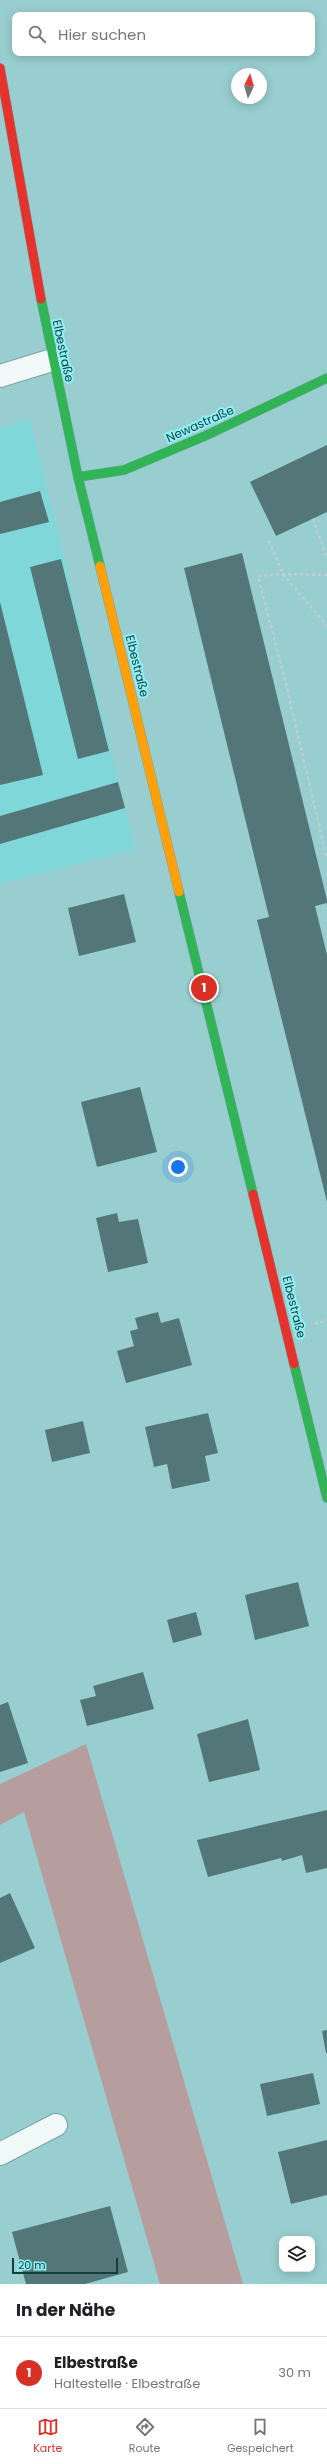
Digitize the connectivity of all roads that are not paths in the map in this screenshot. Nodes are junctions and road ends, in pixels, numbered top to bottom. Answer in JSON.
{"nodes":[{"id":1,"x":0,"y":68,"type":"edge"},
{"id":2,"x":52,"y":360,"type":"junction"},
{"id":3,"x":0,"y":376,"type":"edge"},
{"id":4,"x":327,"y":378,"type":"edge"},
{"id":5,"x":78,"y":477,"type":"junction"},
{"id":6,"x":327,"y":1498,"type":"edge"},
{"id":7,"x":56,"y":2125,"type":"dead end"},
{"id":8,"x":0,"y":2154,"type":"edge"}],
"edges":[{"from":1,"to":2,"type":"street","name":"Elbestraße"},
{"from":2,"to":3,"type":"street"},
{"from":2,"to":5,"type":"street","name":"Elbestraße"},
{"from":4,"to":5,"type":"street","name":"Newastraße"},
{"from":5,"to":6,"type":"street","name":"Elbestraße"},
{"from":7,"to":8,"type":"street"}]}
